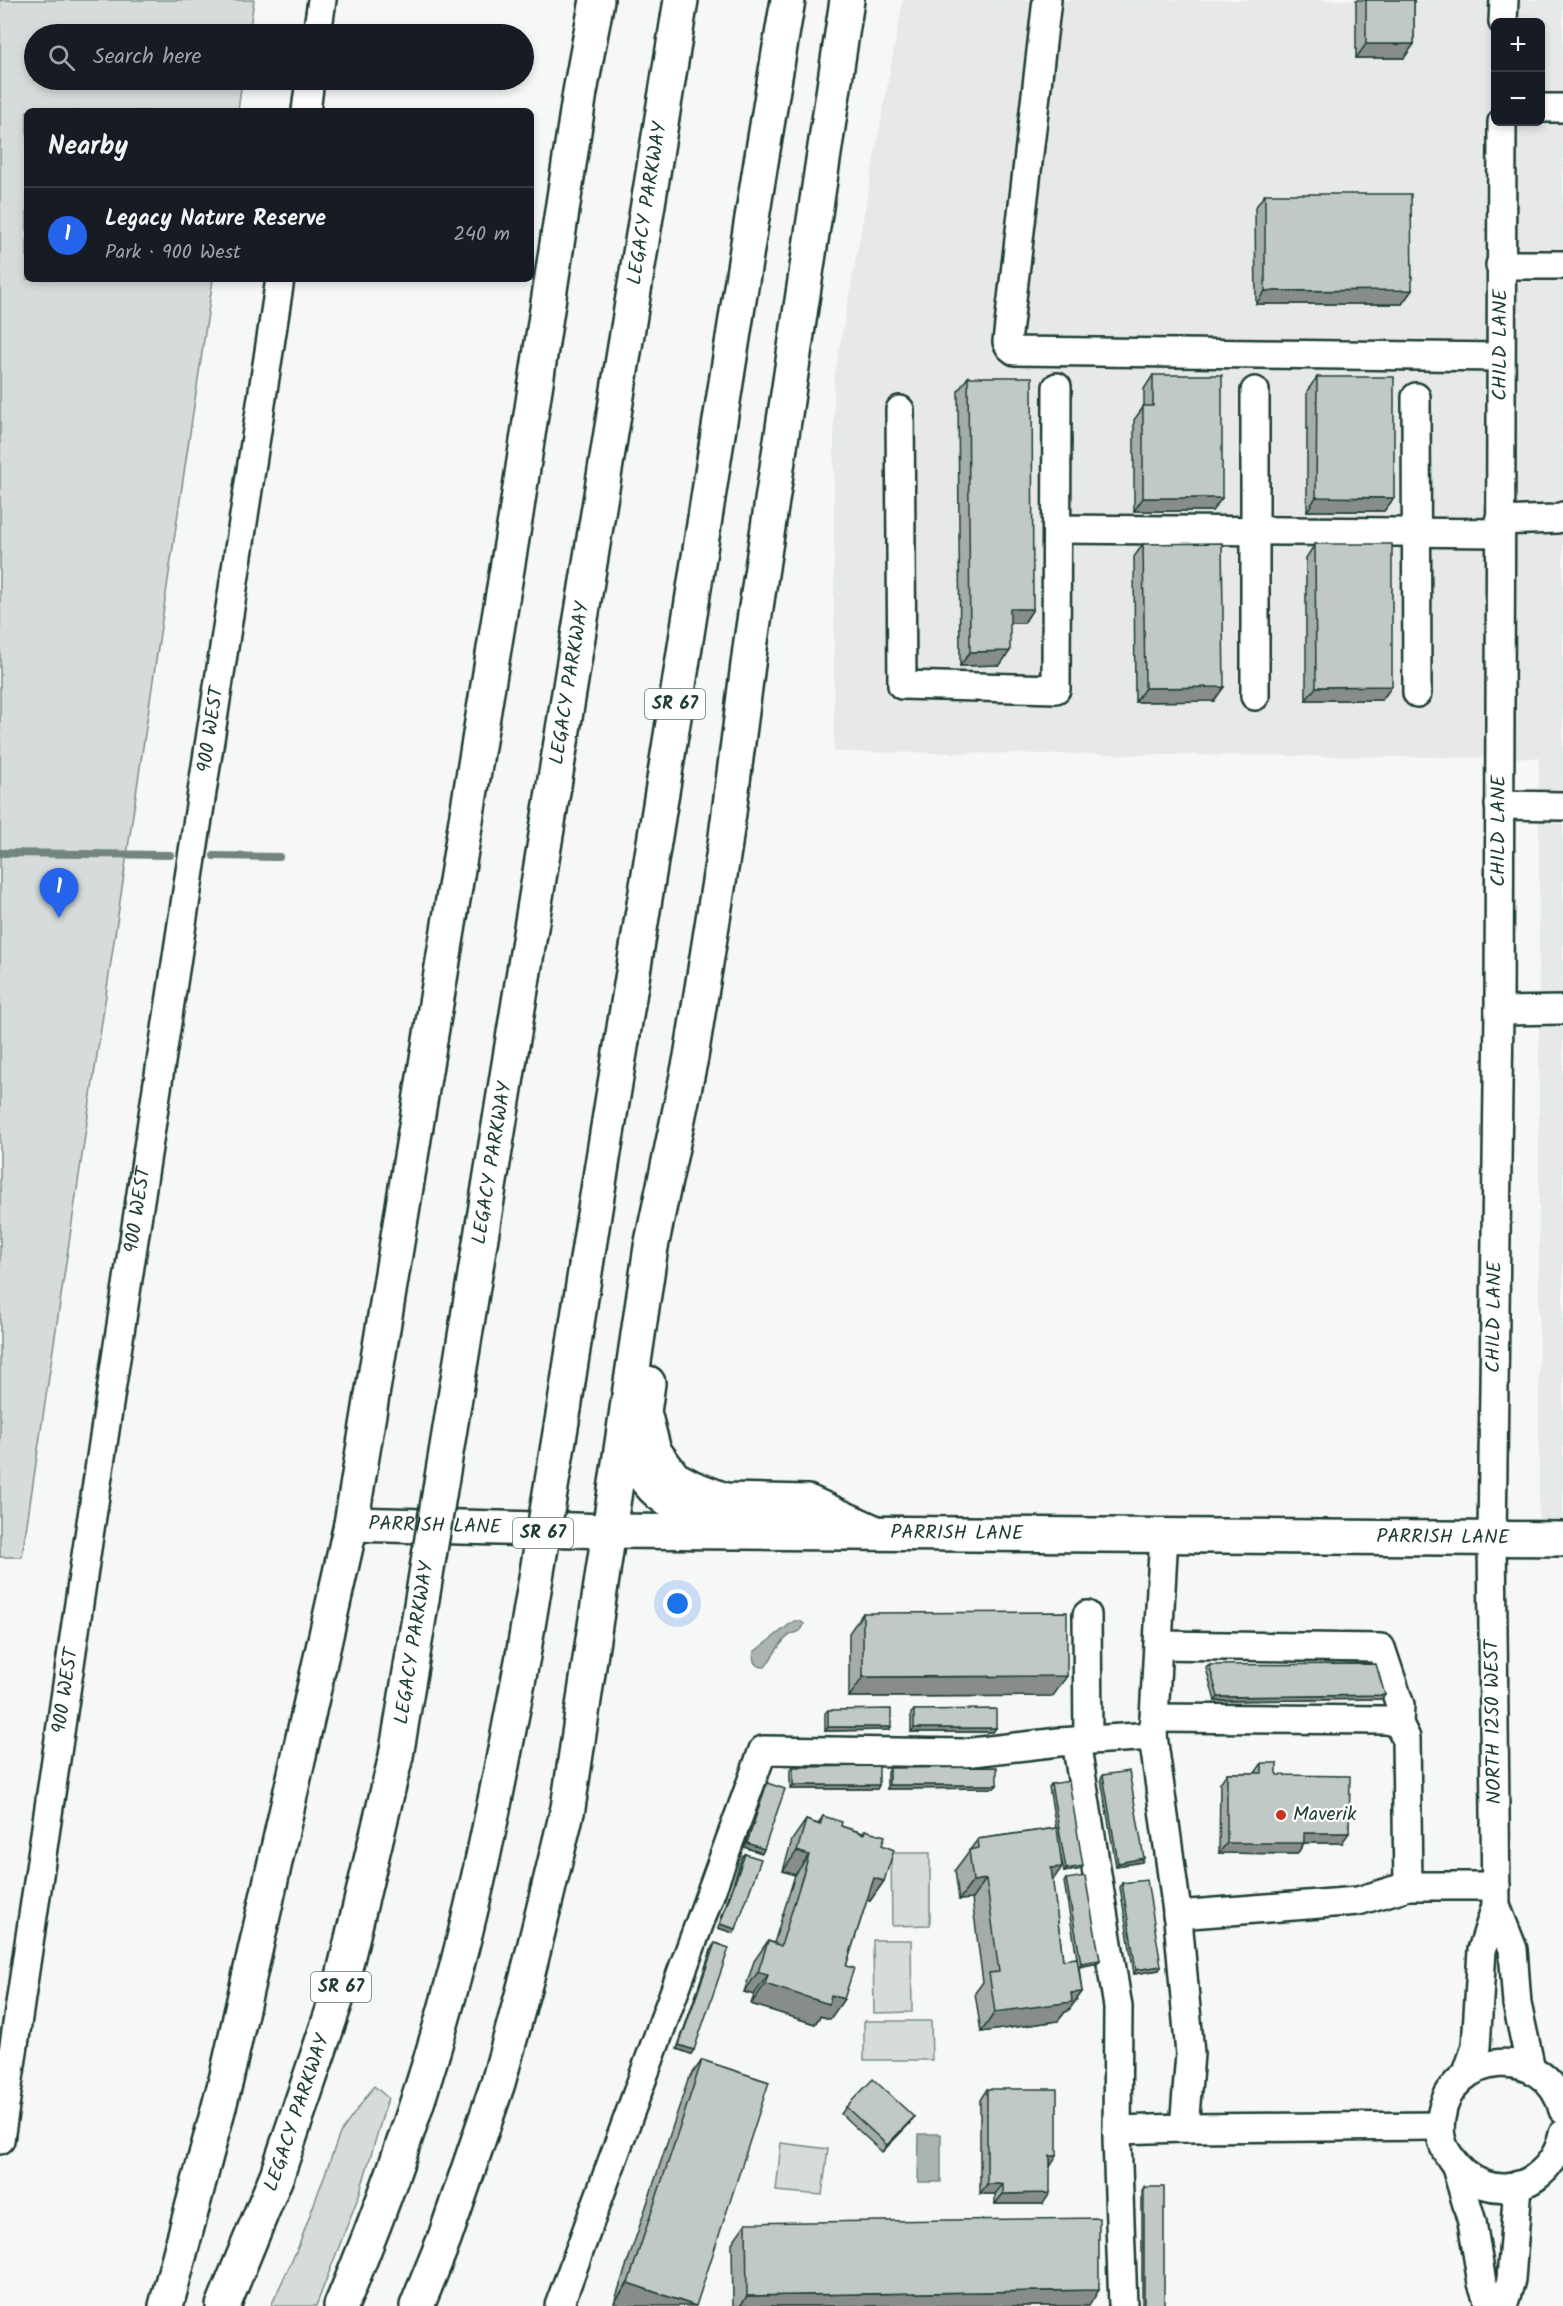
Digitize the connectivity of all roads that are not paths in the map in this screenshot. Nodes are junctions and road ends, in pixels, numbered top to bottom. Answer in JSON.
{"nodes":[{"id":1,"x":322,"y":0,"type":"edge"},
{"id":2,"x":597,"y":0,"type":"edge"},
{"id":3,"x":681,"y":0,"type":"edge"},
{"id":4,"x":788,"y":0,"type":"edge"},
{"id":5,"x":847,"y":0,"type":"edge"},
{"id":6,"x":1047,"y":0,"type":"edge"},
{"id":7,"x":1504,"y":0,"type":"edge"},
{"id":8,"x":1503,"y":18,"type":"edge"},
{"id":9,"x":318,"y":24,"type":"edge"},
{"id":10,"x":309,"y":90,"type":"edge"},
{"id":11,"x":306,"y":108,"type":"edge"},
{"id":12,"x":1545,"y":108,"type":"edge"},
{"id":13,"x":1563,"y":108,"type":"edge"},
{"id":14,"x":1502,"y":126,"type":"edge"},
{"id":15,"x":1563,"y":265,"type":"edge"},
{"id":16,"x":1500,"y":266,"type":"junction"},
{"id":17,"x":280,"y":282,"type":"edge"},
{"id":18,"x":1500,"y":357,"type":"junction"},
{"id":19,"x":1057,"y":387,"type":"dead end"},
{"id":20,"x":1255,"y":391,"type":"dead end"},
{"id":21,"x":1416,"y":397,"type":"dead end"},
{"id":22,"x":900,"y":410,"type":"dead end"},
{"id":23,"x":1563,"y":516,"type":"edge"},
{"id":24,"x":1499,"y":527,"type":"junction"},
{"id":25,"x":1057,"y":529,"type":"junction"},
{"id":26,"x":1255,"y":530,"type":"junction"},
{"id":27,"x":1416,"y":532,"type":"junction"},
{"id":28,"x":1417,"y":693,"type":"dead end"},
{"id":29,"x":1255,"y":696,"type":"dead end"},
{"id":30,"x":1499,"y":805,"type":"junction"},
{"id":31,"x":1563,"y":806,"type":"edge"},
{"id":32,"x":1563,"y":1010,"type":"edge"},
{"id":33,"x":1499,"y":1011,"type":"junction"},
{"id":34,"x":691,"y":1057,"type":"junction"},
{"id":35,"x":625,"y":1427,"type":"junction"},
{"id":36,"x":351,"y":1524,"type":"junction"},
{"id":37,"x":610,"y":1531,"type":"junction"},
{"id":38,"x":766,"y":1532,"type":"junction"},
{"id":39,"x":876,"y":1533,"type":"junction"},
{"id":40,"x":1164,"y":1534,"type":"junction"},
{"id":41,"x":1492,"y":1538,"type":"junction"},
{"id":42,"x":1563,"y":1539,"type":"edge"},
{"id":43,"x":1087,"y":1615,"type":"dead end"},
{"id":44,"x":1158,"y":1645,"type":"junction"},
{"id":45,"x":1399,"y":1724,"type":"junction"},
{"id":46,"x":1154,"y":1727,"type":"junction"},
{"id":47,"x":1082,"y":1741,"type":"junction"},
{"id":48,"x":1408,"y":1886,"type":"junction"},
{"id":49,"x":1496,"y":1896,"type":"junction"},
{"id":50,"x":1177,"y":1915,"type":"junction"},
{"id":51,"x":1531,"y":2069,"type":"junction"},
{"id":52,"x":1467,"y":2073,"type":"junction"},
{"id":53,"x":1563,"y":2109,"type":"edge"},
{"id":54,"x":1440,"y":2126,"type":"junction"},
{"id":55,"x":1184,"y":2128,"type":"junction"},
{"id":56,"x":1117,"y":2130,"type":"junction"},
{"id":57,"x":1563,"y":2134,"type":"edge"},
{"id":58,"x":0,"y":2140,"type":"edge"},
{"id":59,"x":1558,"y":2160,"type":"edge"},
{"id":60,"x":1456,"y":2167,"type":"junction"},
{"id":61,"x":1518,"y":2185,"type":"junction"},
{"id":62,"x":166,"y":2306,"type":"edge"},
{"id":63,"x":223,"y":2306,"type":"edge"},
{"id":64,"x":341,"y":2306,"type":"edge"},
{"id":65,"x":417,"y":2306,"type":"edge"},
{"id":66,"x":559,"y":2306,"type":"edge"},
{"id":67,"x":1123,"y":2306,"type":"edge"},
{"id":68,"x":1490,"y":2306,"type":"edge"},
{"id":69,"x":1503,"y":2306,"type":"edge"}],
"edges":[{"from":1,"to":9,"type":"street"},
{"from":2,"to":36,"type":"main road"},
{"from":3,"to":63,"type":"main road","name":"LEGACY PARKWAY","number":"SR 67","bridge":true},
{"from":4,"to":64,"type":"main road","number":"SR 67","bridge":true},
{"from":5,"to":34,"type":"main road"},
{"from":6,"to":18,"type":"street"},
{"from":7,"to":8,"type":"street"},
{"from":10,"to":11,"type":"street"},
{"from":12,"to":13,"type":"street"},
{"from":14,"to":16,"type":"street","name":"CHILD LANE"},
{"from":15,"to":16,"type":"street"},
{"from":16,"to":18,"type":"street","name":"CHILD LANE"},
{"from":17,"to":58,"type":"street","name":"900 WEST"},
{"from":18,"to":24,"type":"street","name":"CHILD LANE"},
{"from":19,"to":25,"type":"street"},
{"from":20,"to":26,"type":"street"},
{"from":21,"to":27,"type":"street"},
{"from":22,"to":25,"type":"street"},
{"from":23,"to":24,"type":"street"},
{"from":24,"to":27,"type":"street"},
{"from":24,"to":30,"type":"street","name":"CHILD LANE"},
{"from":25,"to":26,"type":"street"},
{"from":26,"to":27,"type":"street"},
{"from":26,"to":29,"type":"street"},
{"from":27,"to":28,"type":"street"},
{"from":30,"to":31,"type":"street"},
{"from":30,"to":33,"type":"street","name":"CHILD LANE"},
{"from":32,"to":33,"type":"street"},
{"from":33,"to":41,"type":"street","name":"CHILD LANE"},
{"from":34,"to":35,"type":"main road"},
{"from":34,"to":39,"type":"main road"},
{"from":35,"to":37,"type":"main road"},
{"from":35,"to":38,"type":"main road"},
{"from":36,"to":37,"type":"main road","name":"PARRISH LANE"},
{"from":36,"to":62,"type":"main road"},
{"from":37,"to":38,"type":"main road","name":"PARRISH LANE"},
{"from":37,"to":65,"type":"main road"},
{"from":38,"to":39,"type":"main road","name":"PARRISH LANE"},
{"from":39,"to":40,"type":"main road","name":"PARRISH LANE"},
{"from":40,"to":41,"type":"main road","name":"PARRISH LANE"},
{"from":40,"to":44,"type":"street"},
{"from":41,"to":42,"type":"main road","name":"PARRISH LANE"},
{"from":41,"to":49,"type":"street","name":"NORTH 1250 WEST"},
{"from":43,"to":47,"type":"street"},
{"from":44,"to":45,"type":"street"},
{"from":44,"to":46,"type":"street"},
{"from":45,"to":46,"type":"street"},
{"from":45,"to":48,"type":"street"},
{"from":46,"to":47,"type":"street"},
{"from":46,"to":50,"type":"street"},
{"from":47,"to":56,"type":"street"},
{"from":47,"to":66,"type":"street"},
{"from":48,"to":49,"type":"street"},
{"from":48,"to":50,"type":"street"},
{"from":49,"to":51,"type":"street","name":"NORTH 1250 WEST"},
{"from":49,"to":52,"type":"street","name":"NORTH 1250 WEST"},
{"from":50,"to":55,"type":"street"},
{"from":51,"to":52,"type":"street"},
{"from":51,"to":53,"type":"street"},
{"from":52,"to":54,"type":"street"},
{"from":54,"to":55,"type":"street"},
{"from":54,"to":60,"type":"street"},
{"from":55,"to":56,"type":"street"},
{"from":56,"to":67,"type":"street"},
{"from":57,"to":59,"type":"street"},
{"from":59,"to":61,"type":"street"},
{"from":60,"to":61,"type":"street"},
{"from":60,"to":68,"type":"street"},
{"from":61,"to":69,"type":"street"}]}
